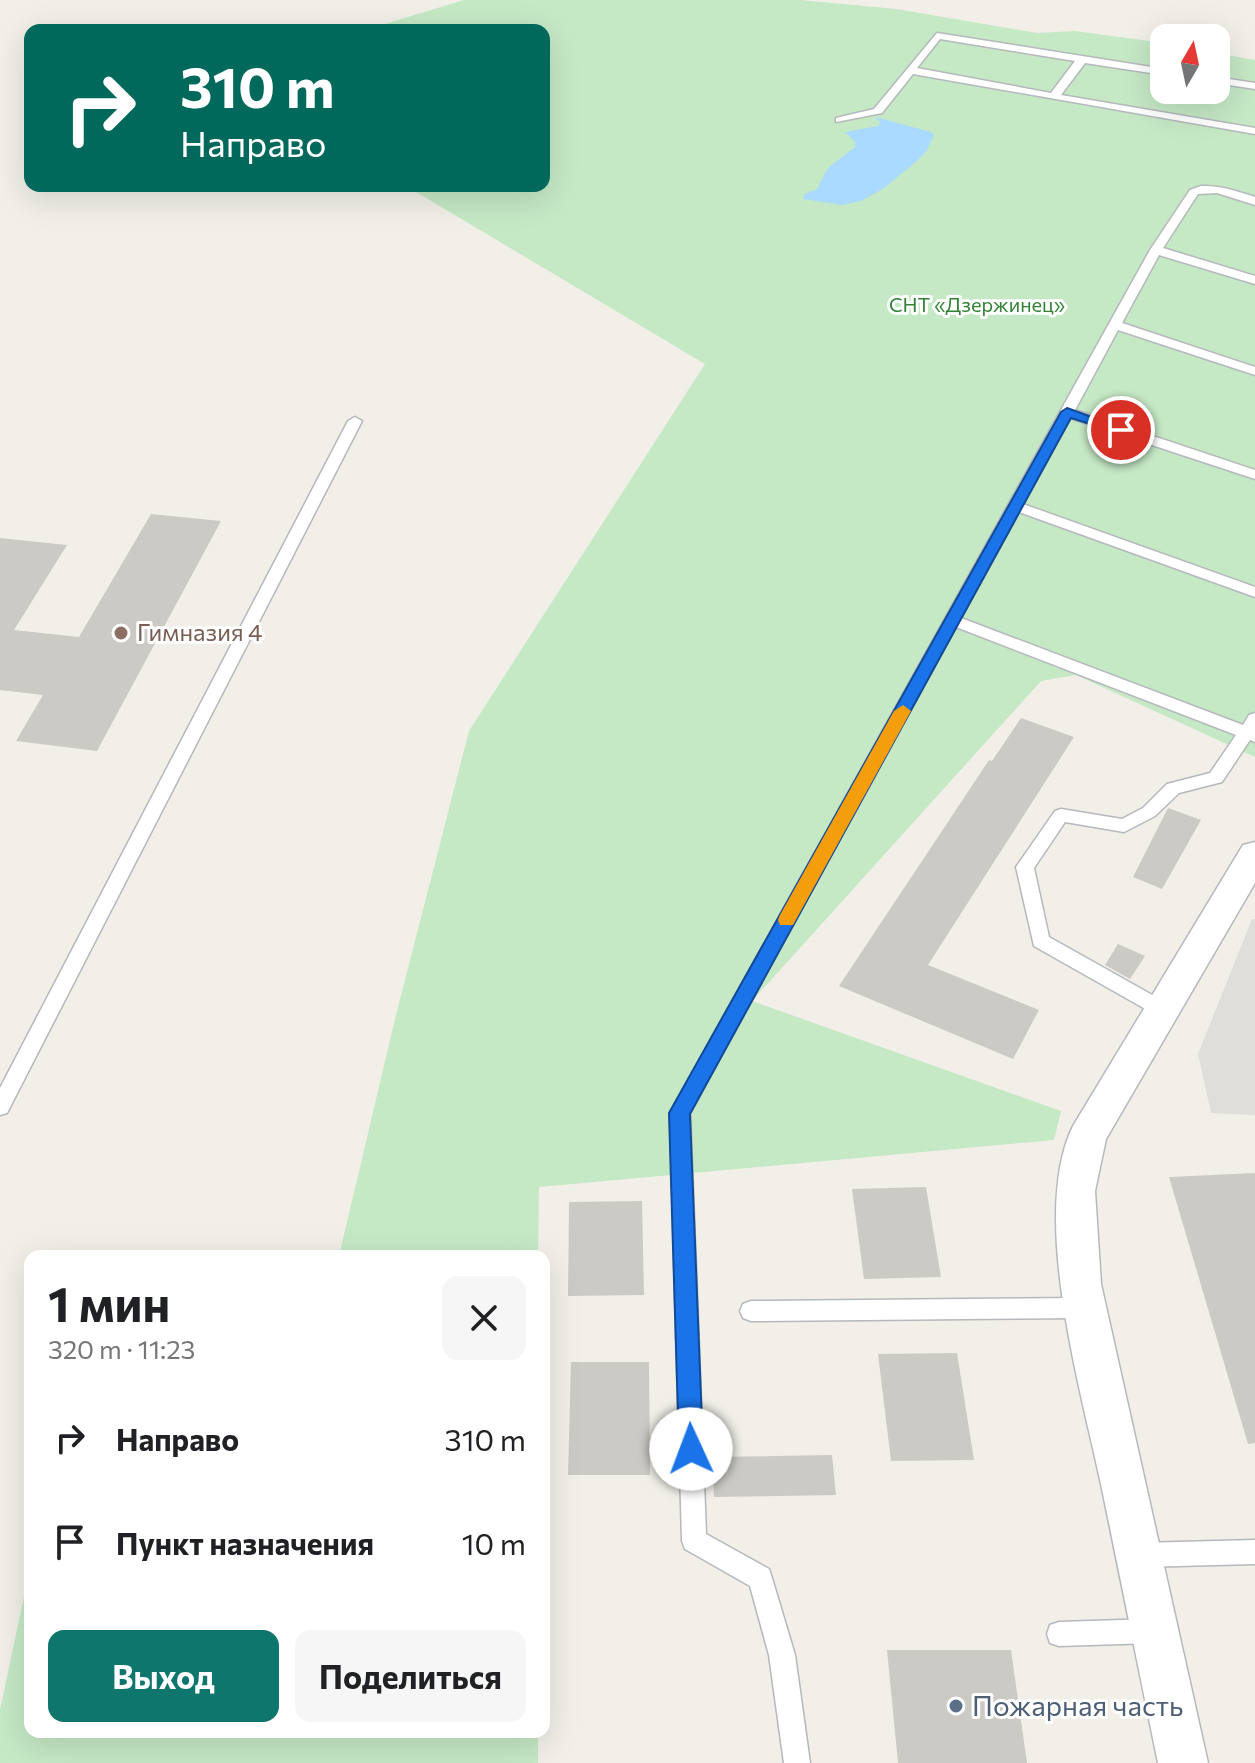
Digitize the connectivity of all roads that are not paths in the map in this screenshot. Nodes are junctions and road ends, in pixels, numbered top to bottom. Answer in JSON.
{"nodes":[{"id":1,"x":1082,"y":59,"type":"junction"},
{"id":2,"x":910,"y":70,"type":"junction"},
{"id":3,"x":1150,"y":70,"type":"edge"},
{"id":4,"x":1230,"y":82,"type":"edge"},
{"id":5,"x":1255,"y":86,"type":"edge"},
{"id":6,"x":1054,"y":97,"type":"junction"},
{"id":7,"x":840,"y":120,"type":"dead end"},
{"id":8,"x":1255,"y":131,"type":"edge"},
{"id":9,"x":1255,"y":201,"type":"edge"},
{"id":10,"x":1156,"y":250,"type":"junction"},
{"id":11,"x":1255,"y":280,"type":"edge"},
{"id":12,"x":1115,"y":325,"type":"junction"},
{"id":13,"x":1255,"y":371,"type":"edge"},
{"id":14,"x":1067,"y":412,"type":"junction"},
{"id":15,"x":355,"y":421,"type":"dead end"},
{"id":16,"x":1255,"y":475,"type":"edge"},
{"id":17,"x":1015,"y":506,"type":"junction"},
{"id":18,"x":1255,"y":592,"type":"edge"},
{"id":19,"x":953,"y":620,"type":"junction"},
{"id":20,"x":1253,"y":729,"type":"edge"},
{"id":21,"x":1255,"y":854,"type":"edge"},
{"id":22,"x":1163,"y":1010,"type":"junction"},
{"id":23,"x":0,"y":1107,"type":"edge"},
{"id":24,"x":1085,"y":1308,"type":"junction"},
{"id":25,"x":751,"y":1311,"type":"dead end"},
{"id":26,"x":1255,"y":1552,"type":"edge"},
{"id":27,"x":1139,"y":1555,"type":"junction"},
{"id":28,"x":1156,"y":1631,"type":"junction"},
{"id":29,"x":1059,"y":1634,"type":"dead end"},
{"id":30,"x":797,"y":1763,"type":"edge"},
{"id":31,"x":1183,"y":1763,"type":"edge"}],
"edges":[{"from":1,"to":2,"type":"lane"},
{"from":1,"to":3,"type":"lane"},
{"from":1,"to":6,"type":"lane"},
{"from":2,"to":6,"type":"lane"},
{"from":2,"to":7,"type":"lane"},
{"from":4,"to":5,"type":"lane"},
{"from":6,"to":8,"type":"lane"},
{"from":9,"to":10,"type":"lane"},
{"from":10,"to":11,"type":"lane"},
{"from":10,"to":12,"type":"lane"},
{"from":12,"to":13,"type":"lane"},
{"from":12,"to":14,"type":"lane"},
{"from":14,"to":16,"type":"lane"},
{"from":14,"to":17,"type":"lane"},
{"from":15,"to":23,"type":"lane"},
{"from":17,"to":18,"type":"lane"},
{"from":17,"to":19,"type":"lane"},
{"from":19,"to":20,"type":"lane"},
{"from":19,"to":30,"type":"lane"},
{"from":20,"to":22,"type":"lane"},
{"from":21,"to":22,"type":"street"},
{"from":22,"to":24,"type":"street"},
{"from":24,"to":25,"type":"lane"},
{"from":24,"to":27,"type":"street"},
{"from":26,"to":27,"type":"lane"},
{"from":27,"to":28,"type":"street"},
{"from":28,"to":29,"type":"lane"},
{"from":28,"to":31,"type":"street"}]}
